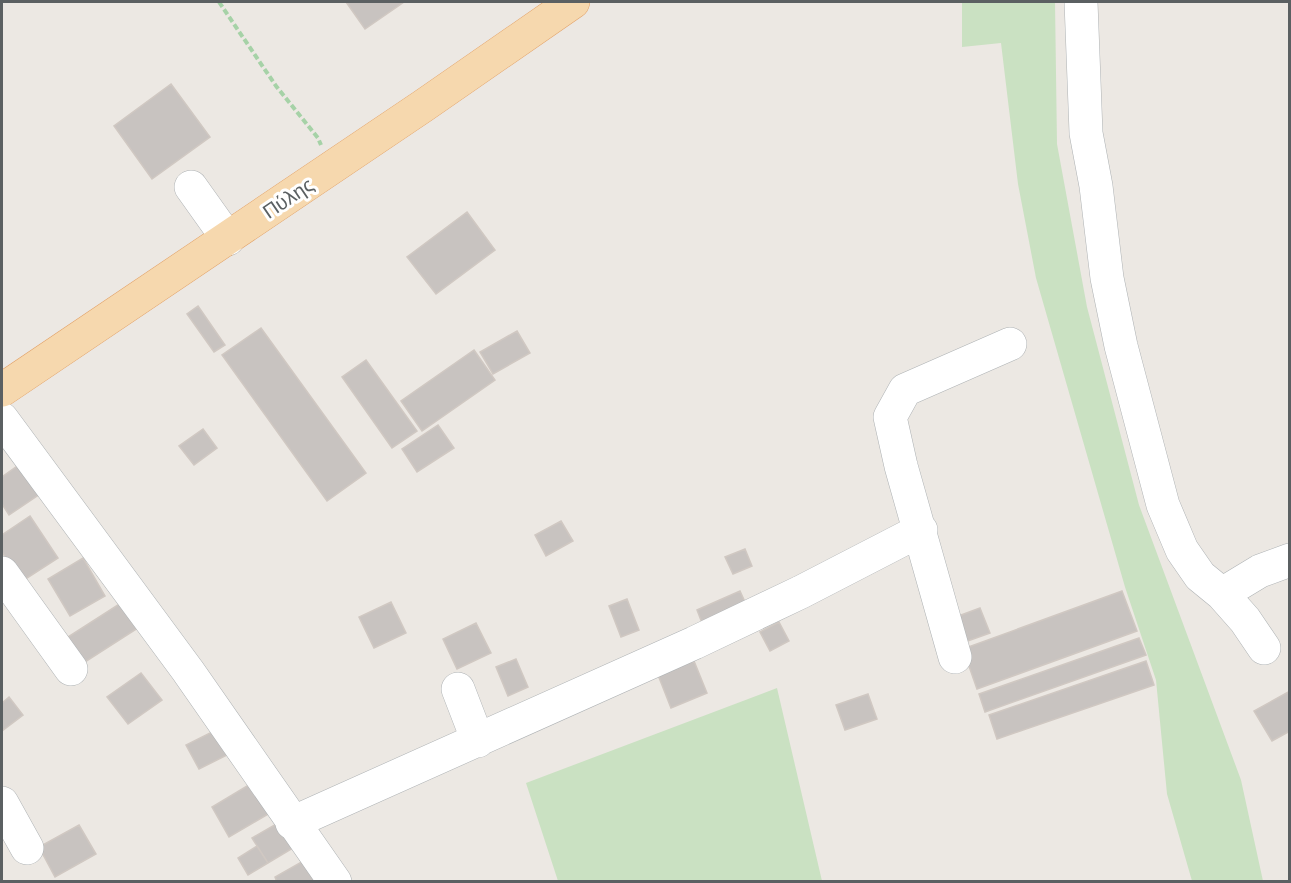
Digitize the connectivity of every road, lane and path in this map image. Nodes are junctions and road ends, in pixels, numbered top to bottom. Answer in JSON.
{"nodes":[{"id":1,"x":219,"y":2,"type":"edge"},
{"id":2,"x":573,"y":2,"type":"edge"},
{"id":3,"x":1081,"y":2,"type":"edge"},
{"id":4,"x":334,"y":166,"type":"junction"},
{"id":5,"x":191,"y":186,"type":"dead end"},
{"id":6,"x":228,"y":239,"type":"junction"},
{"id":7,"x":1010,"y":344,"type":"dead end"},
{"id":8,"x":2,"y":390,"type":"edge"},
{"id":9,"x":2,"y":419,"type":"edge"},
{"id":10,"x":921,"y":530,"type":"junction"},
{"id":11,"x":1290,"y":560,"type":"edge"},
{"id":12,"x":2,"y":573,"type":"edge"},
{"id":13,"x":1222,"y":594,"type":"junction"},
{"id":14,"x":1264,"y":648,"type":"dead end"},
{"id":15,"x":955,"y":657,"type":"dead end"},
{"id":16,"x":71,"y":669,"type":"dead end"},
{"id":17,"x":458,"y":689,"type":"dead end"},
{"id":18,"x":478,"y":741,"type":"junction"},
{"id":19,"x":2,"y":803,"type":"edge"},
{"id":20,"x":292,"y":823,"type":"junction"},
{"id":21,"x":27,"y":848,"type":"dead end"},
{"id":22,"x":335,"y":882,"type":"edge"}],
"edges":[{"from":1,"to":4,"type":"path"},
{"from":2,"to":4,"type":"main road","name":"Πύλης"},
{"from":3,"to":13,"type":"street"},
{"from":4,"to":6,"type":"main road","name":"Πύλης"},
{"from":5,"to":6,"type":"street"},
{"from":6,"to":8,"type":"main road","name":"Πύλης"},
{"from":7,"to":10,"type":"street"},
{"from":9,"to":20,"type":"street"},
{"from":10,"to":15,"type":"street"},
{"from":10,"to":18,"type":"street"},
{"from":11,"to":13,"type":"street"},
{"from":12,"to":16,"type":"street"},
{"from":13,"to":14,"type":"street"},
{"from":17,"to":18,"type":"street"},
{"from":18,"to":20,"type":"street"},
{"from":19,"to":21,"type":"street"},
{"from":20,"to":22,"type":"street"}]}
